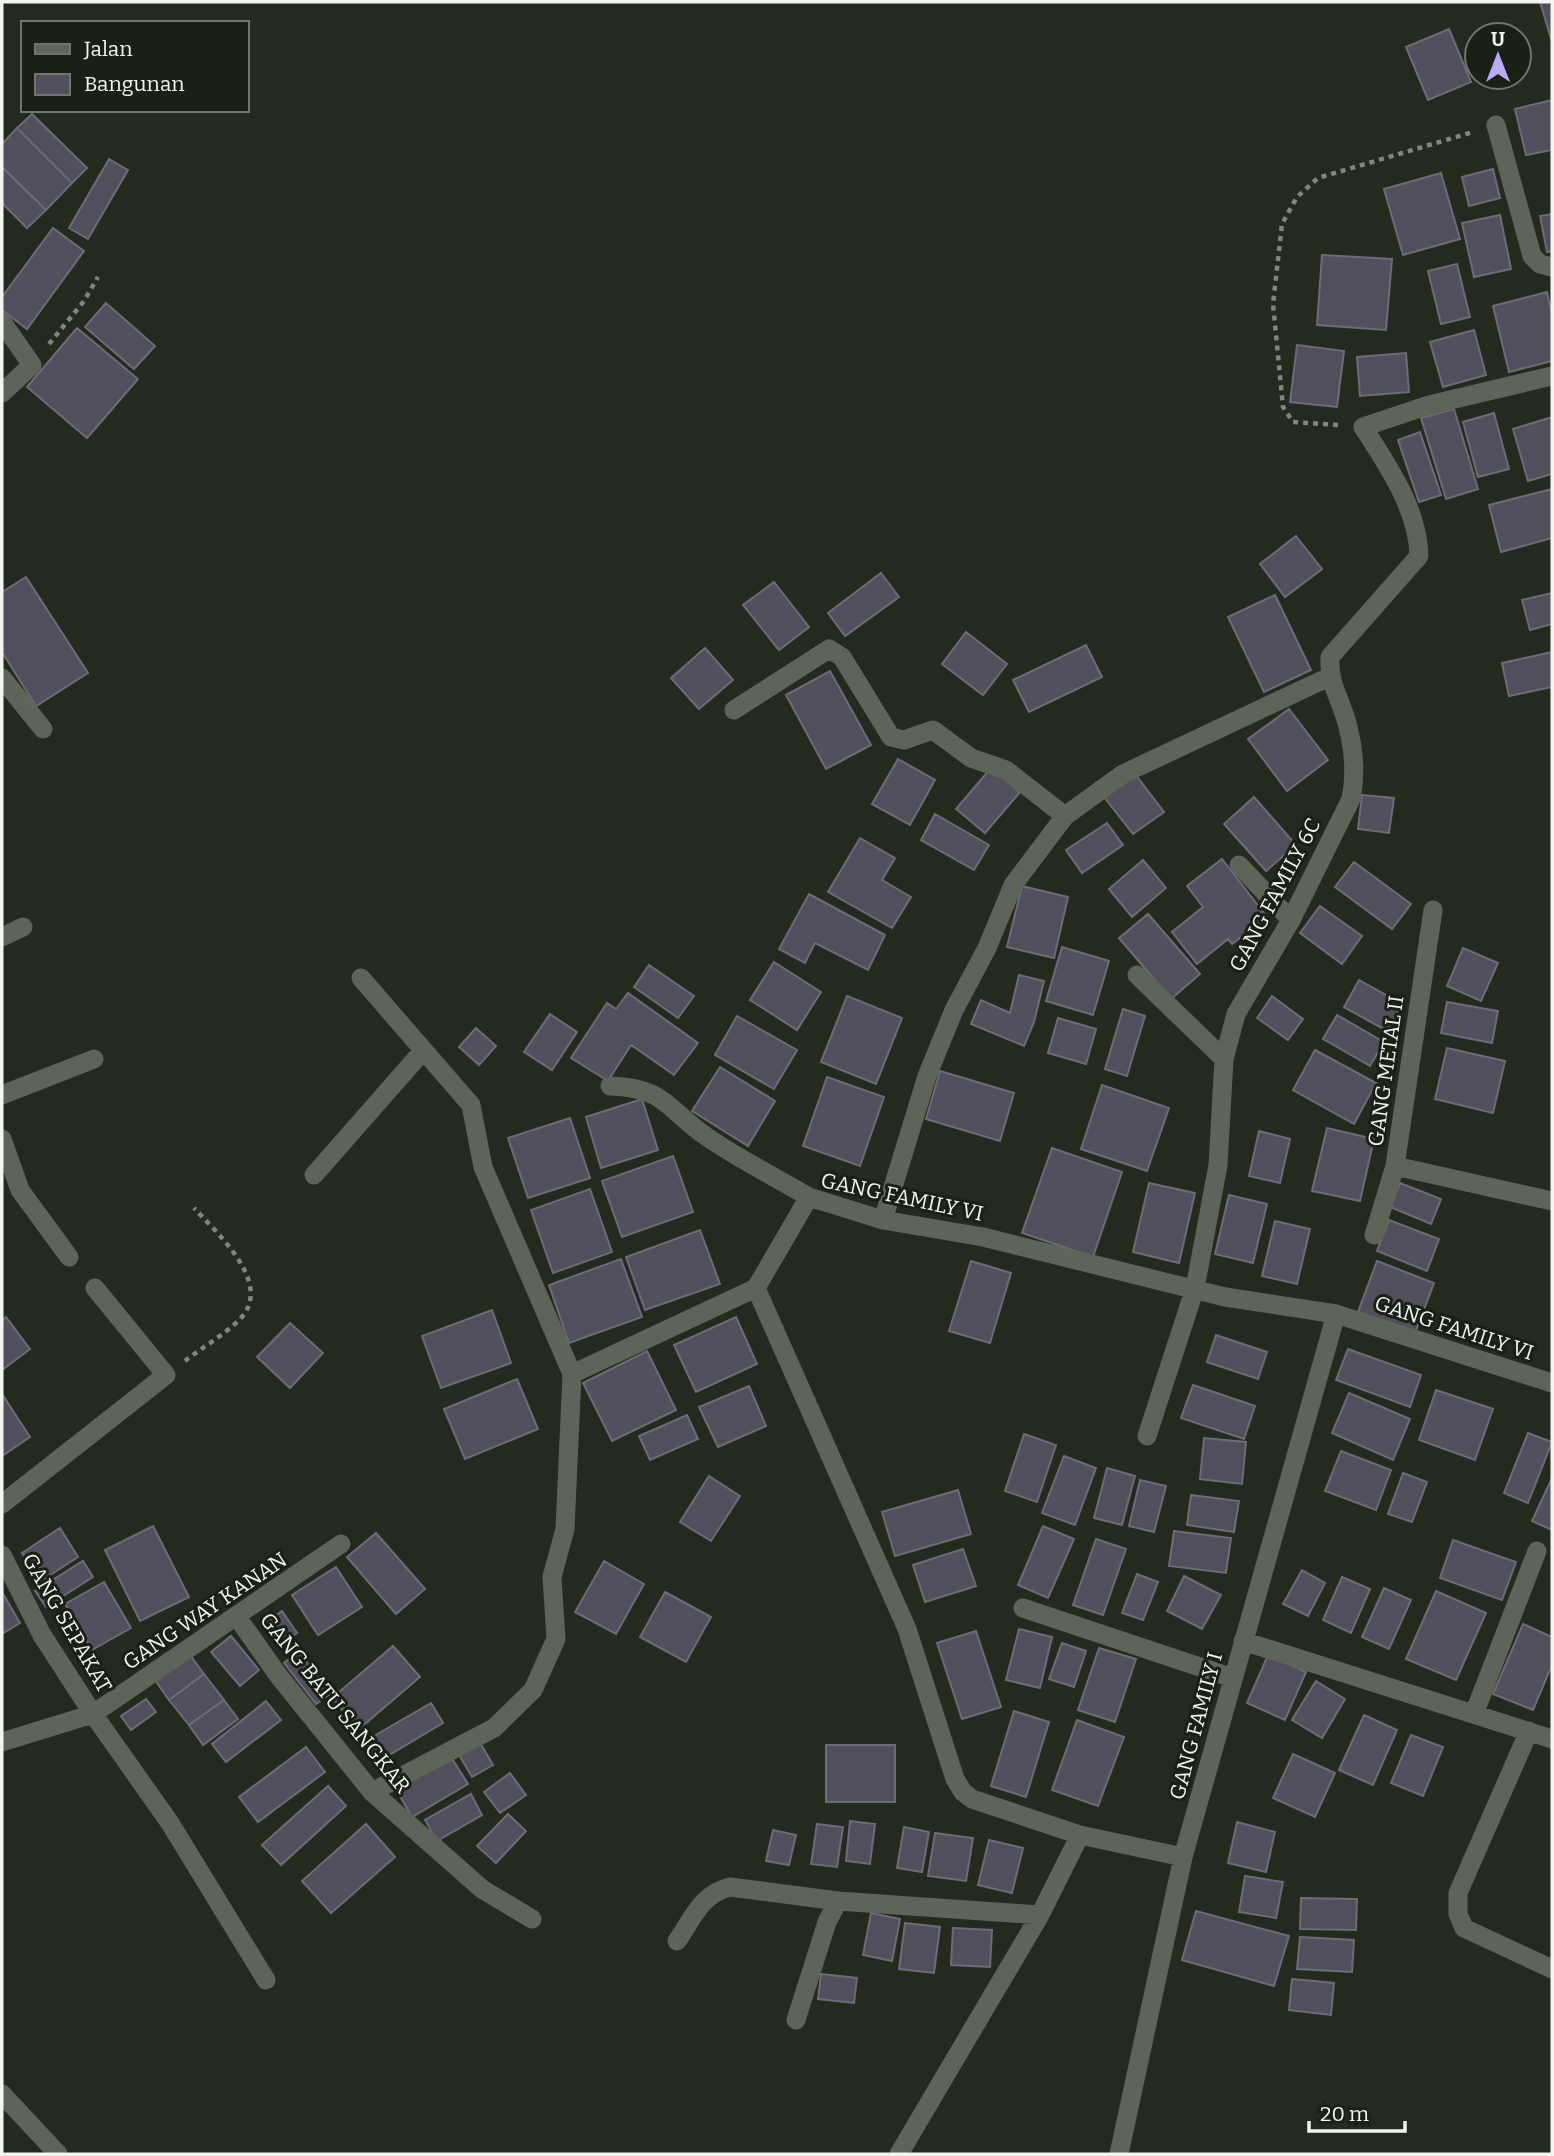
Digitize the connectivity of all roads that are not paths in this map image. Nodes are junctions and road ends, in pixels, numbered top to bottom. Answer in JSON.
{"nodes":[{"id":1,"x":1496,"y":125,"type":"road end"},
{"id":2,"x":1552,"y":267,"type":"edge"},
{"id":3,"x":2,"y":322,"type":"edge"},
{"id":4,"x":1552,"y":376,"type":"edge"},
{"id":5,"x":2,"y":393,"type":"edge"},
{"id":6,"x":1329,"y":677,"type":"junction"},
{"id":7,"x":2,"y":678,"type":"edge"},
{"id":8,"x":734,"y":710,"type":"dead end"},
{"id":9,"x":43,"y":729,"type":"dead end"},
{"id":10,"x":1065,"y":816,"type":"junction"},
{"id":11,"x":1239,"y":865,"type":"dead end"},
{"id":12,"x":1433,"y":910,"type":"dead end"},
{"id":13,"x":1291,"y":920,"type":"junction"},
{"id":14,"x":23,"y":927,"type":"dead end"},
{"id":15,"x":2,"y":937,"type":"edge"},
{"id":16,"x":1137,"y":975,"type":"dead end"},
{"id":17,"x":361,"y":978,"type":"dead end"},
{"id":18,"x":422,"y":1052,"type":"junction"},
{"id":19,"x":94,"y":1059,"type":"dead end"},
{"id":20,"x":1224,"y":1059,"type":"junction"},
{"id":21,"x":610,"y":1086,"type":"dead end"},
{"id":22,"x":2,"y":1095,"type":"edge"},
{"id":23,"x":2,"y":1139,"type":"edge"},
{"id":24,"x":1395,"y":1166,"type":"junction"},
{"id":25,"x":314,"y":1175,"type":"dead end"},
{"id":26,"x":809,"y":1197,"type":"junction"},
{"id":27,"x":1552,"y":1202,"type":"edge"},
{"id":28,"x":883,"y":1220,"type":"junction"},
{"id":29,"x":1374,"y":1235,"type":"dead end"},
{"id":30,"x":69,"y":1257,"type":"dead end"},
{"id":31,"x":94,"y":1288,"type":"dead end"},
{"id":32,"x":756,"y":1289,"type":"junction"},
{"id":33,"x":1195,"y":1289,"type":"junction"},
{"id":34,"x":1336,"y":1314,"type":"junction"},
{"id":35,"x":572,"y":1374,"type":"junction"},
{"id":36,"x":1552,"y":1383,"type":"edge"},
{"id":37,"x":1147,"y":1436,"type":"dead end"},
{"id":38,"x":2,"y":1504,"type":"edge"},
{"id":39,"x":341,"y":1545,"type":"dead end"},
{"id":40,"x":1537,"y":1552,"type":"dead end"},
{"id":41,"x":2,"y":1555,"type":"edge"},
{"id":42,"x":1023,"y":1608,"type":"dead end"},
{"id":43,"x":237,"y":1617,"type":"junction"},
{"id":44,"x":1243,"y":1641,"type":"junction"},
{"id":45,"x":1233,"y":1678,"type":"junction"},
{"id":46,"x":93,"y":1714,"type":"junction"},
{"id":47,"x":1475,"y":1714,"type":"junction"},
{"id":48,"x":1529,"y":1731,"type":"junction"},
{"id":49,"x":1552,"y":1739,"type":"edge"},
{"id":50,"x":2,"y":1742,"type":"edge"},
{"id":51,"x":372,"y":1792,"type":"junction"},
{"id":52,"x":1080,"y":1835,"type":"junction"},
{"id":53,"x":1183,"y":1857,"type":"junction"},
{"id":54,"x":838,"y":1901,"type":"junction"},
{"id":55,"x":1040,"y":1915,"type":"junction"},
{"id":56,"x":532,"y":1919,"type":"dead end"},
{"id":57,"x":677,"y":1941,"type":"dead end"},
{"id":58,"x":1552,"y":1969,"type":"edge"},
{"id":59,"x":266,"y":1980,"type":"dead end"},
{"id":60,"x":796,"y":2020,"type":"dead end"},
{"id":61,"x":2,"y":2094,"type":"edge"},
{"id":62,"x":58,"y":2154,"type":"edge"},
{"id":63,"x":899,"y":2154,"type":"edge"},
{"id":64,"x":1119,"y":2154,"type":"edge"}],
"edges":[{"from":1,"to":2,"type":"street"},
{"from":3,"to":5,"type":"street"},
{"from":4,"to":6,"type":"street"},
{"from":6,"to":10,"type":"street"},
{"from":6,"to":13,"type":"street","name":"GANG FAMILY 6C"},
{"from":7,"to":9,"type":"street"},
{"from":8,"to":10,"type":"street"},
{"from":10,"to":28,"type":"street"},
{"from":11,"to":13,"type":"street"},
{"from":12,"to":24,"type":"street","name":"GANG METAL II"},
{"from":13,"to":20,"type":"street","name":"GANG FAMILY 6C"},
{"from":14,"to":15,"type":"street"},
{"from":16,"to":20,"type":"street"},
{"from":17,"to":18,"type":"street"},
{"from":18,"to":25,"type":"street"},
{"from":18,"to":35,"type":"street"},
{"from":19,"to":22,"type":"street"},
{"from":20,"to":33,"type":"street","name":"GANG FAMILY 6C"},
{"from":21,"to":26,"type":"street"},
{"from":23,"to":30,"type":"street"},
{"from":24,"to":27,"type":"street"},
{"from":24,"to":29,"type":"street","name":"GANG METAL II"},
{"from":26,"to":28,"type":"street","name":"GANG FAMILY VI"},
{"from":26,"to":32,"type":"street","name":"GANG FAMILY VI"},
{"from":28,"to":33,"type":"street","name":"GANG FAMILY VI"},
{"from":31,"to":38,"type":"street"},
{"from":32,"to":35,"type":"street"},
{"from":32,"to":52,"type":"street"},
{"from":33,"to":34,"type":"street","name":"GANG FAMILY VI"},
{"from":33,"to":37,"type":"street","name":"GANG FAMILY 6C"},
{"from":34,"to":36,"type":"street","name":"GANG FAMILY VI"},
{"from":34,"to":44,"type":"street","name":"GANG FAMILY I"},
{"from":35,"to":51,"type":"street"},
{"from":39,"to":43,"type":"street","name":"GANG WAY KANAN"},
{"from":40,"to":47,"type":"street"},
{"from":41,"to":46,"type":"street","name":"GANG SEPAKAT"},
{"from":42,"to":45,"type":"street"},
{"from":43,"to":46,"type":"street","name":"GANG WAY KANAN"},
{"from":43,"to":51,"type":"street","name":"GANG BATU SANGKAR"},
{"from":44,"to":45,"type":"street","name":"GANG FAMILY I"},
{"from":44,"to":47,"type":"street"},
{"from":45,"to":53,"type":"street","name":"GANG FAMILY I"},
{"from":46,"to":50,"type":"street","name":"GANG WAY KANAN"},
{"from":46,"to":59,"type":"street"},
{"from":47,"to":48,"type":"street"},
{"from":48,"to":49,"type":"street"},
{"from":48,"to":58,"type":"street"},
{"from":51,"to":56,"type":"street","name":"GANG BATU SANGKAR"},
{"from":52,"to":53,"type":"street"},
{"from":52,"to":55,"type":"street"},
{"from":53,"to":64,"type":"street","name":"GANG FAMILY I"},
{"from":54,"to":55,"type":"street"},
{"from":54,"to":57,"type":"street"},
{"from":54,"to":60,"type":"street"},
{"from":55,"to":63,"type":"street"},
{"from":61,"to":62,"type":"street"}]}
